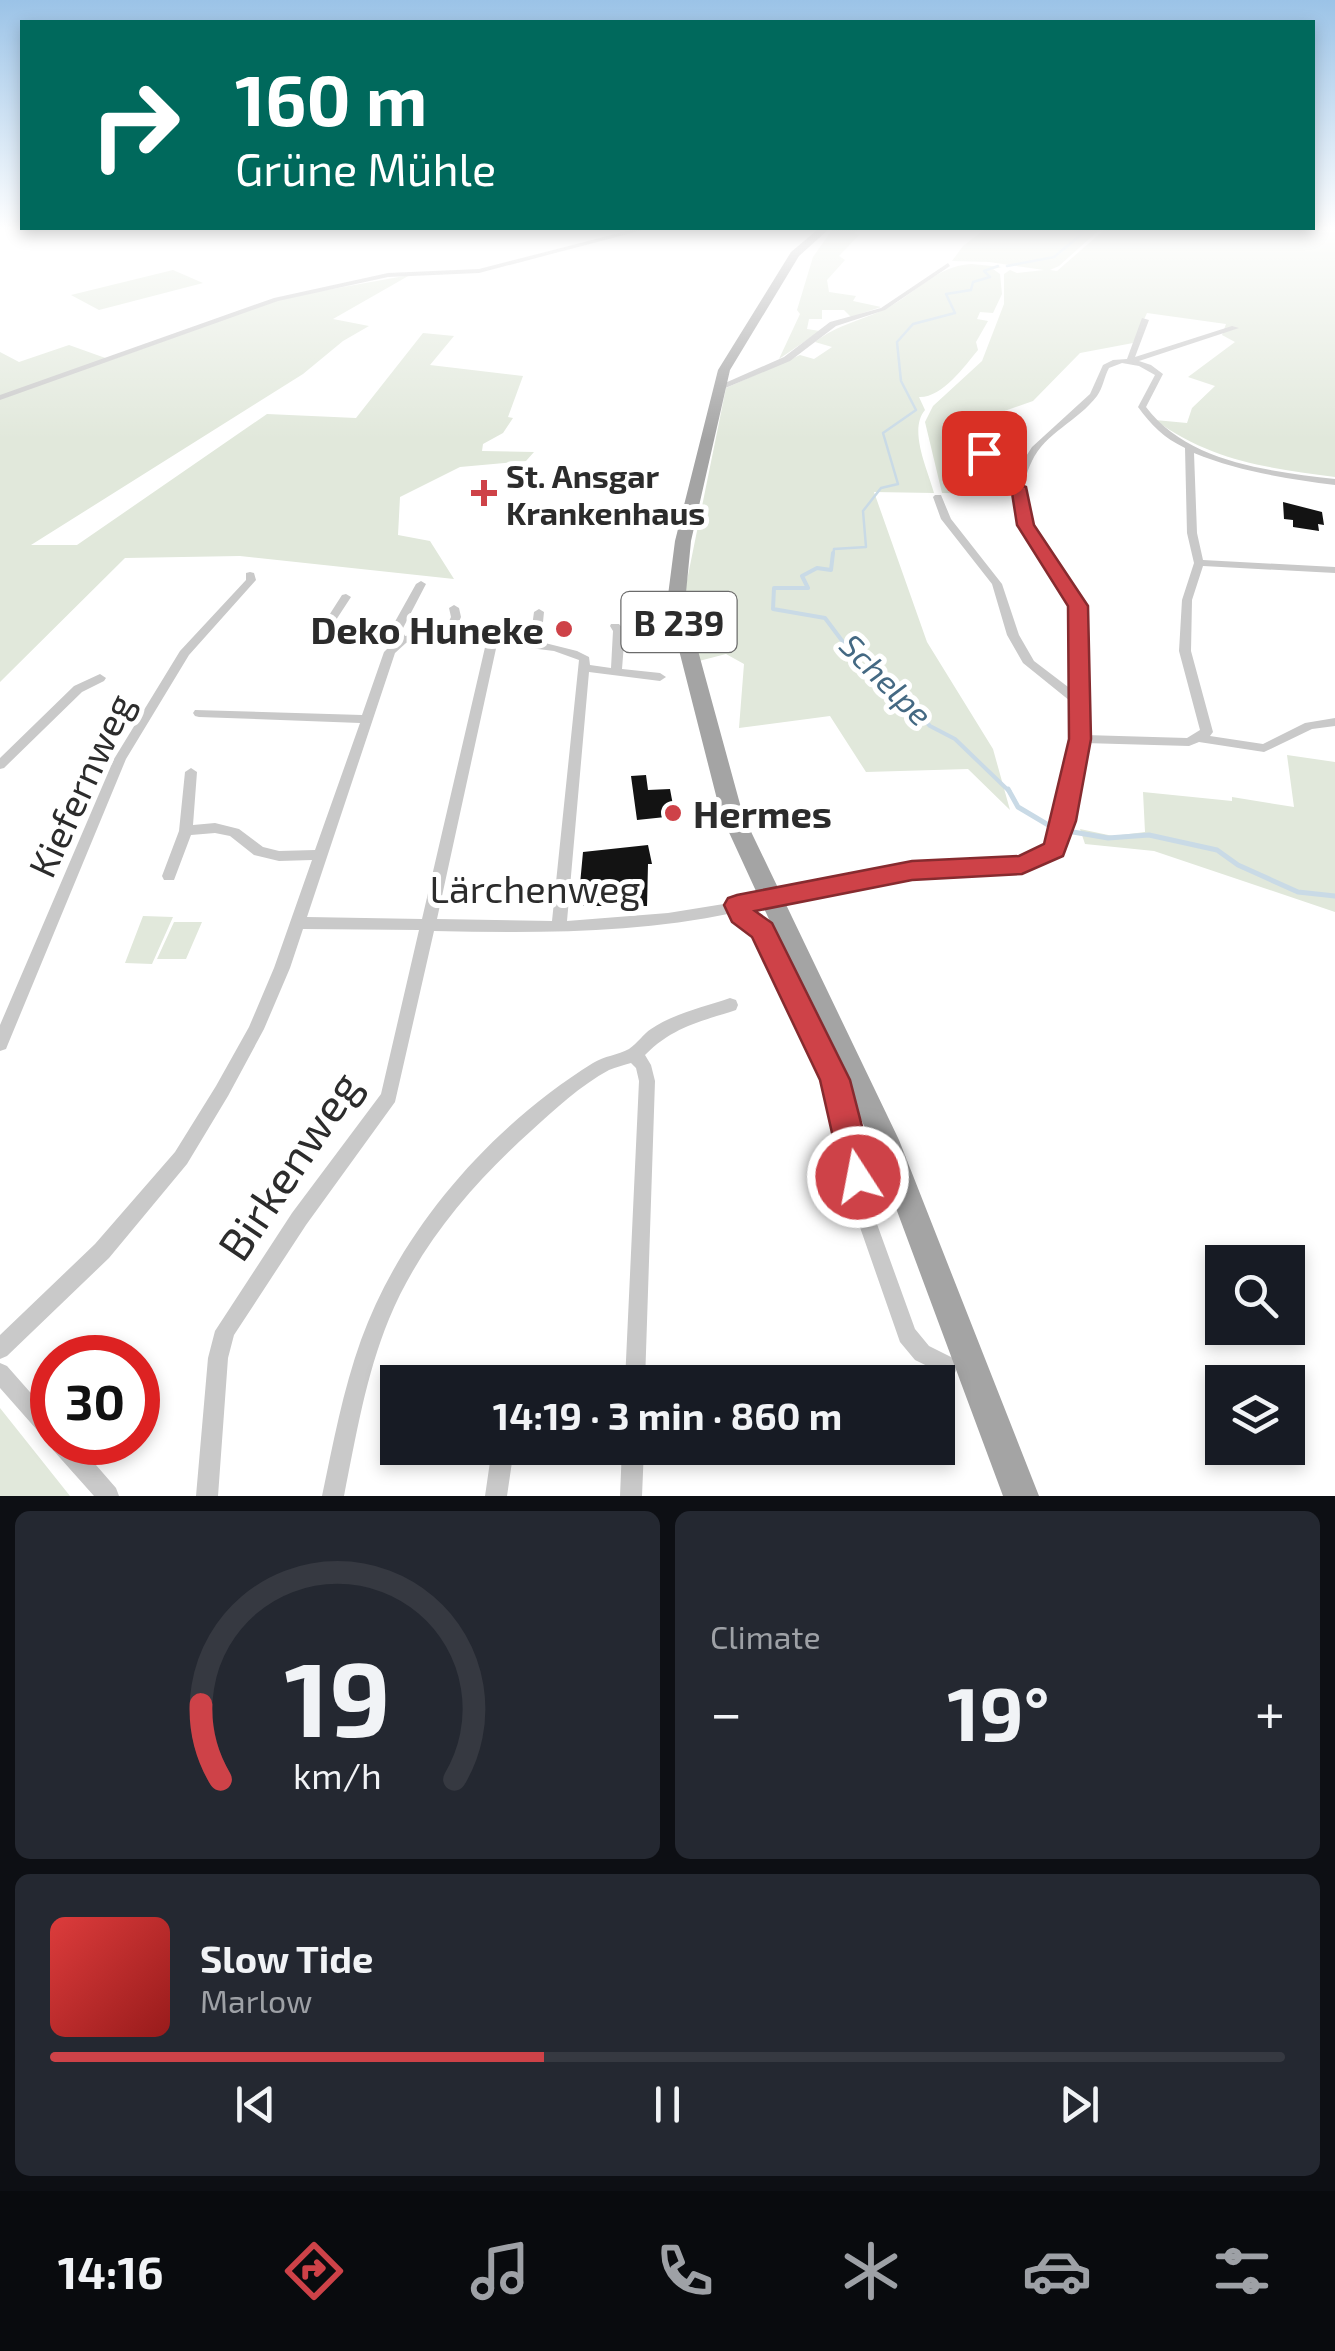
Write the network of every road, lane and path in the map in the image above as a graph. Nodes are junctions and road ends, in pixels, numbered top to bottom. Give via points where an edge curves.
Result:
1 (274, 300) edge
2 (766, 300) edge
3 (897, 300) edge
4 (1145, 320) dead end
5 (1236, 328) dead end
6 (1130, 362) junction
7 (720, 387) junction
8 (0, 398) edge
9 (976, 432) dead end
10 (1189, 447) junction
11 (1335, 482) edge
12 (1020, 490) junction
13 (938, 496) dead end
14 (1198, 564) junction
15 (1335, 570) edge
16 (250, 575) dead end
17 (421, 584) dead end
18 (346, 596) dead end
19 (454, 608) dead end
20 (539, 612) dead end
21 (615, 626) dead end
22 (399, 635) junction
23 (447, 638) junction
24 (492, 642) junction
25 (535, 646) junction
26 (584, 668) junction
27 (616, 672) junction
28 (660, 677) dead end
29 (100, 678) dead end
30 (1082, 704) junction
31 (199, 713) dead end
32 (368, 719) junction
33 (1335, 722) edge
34 (1200, 738) junction
35 (1080, 739) junction
36 (0, 765) edge
37 (191, 772) dead end
38 (186, 831) junction
39 (319, 856) junction
40 (169, 876) dead end
41 (770, 898) junction
42 (737, 905) junction
43 (427, 922) junction
44 (298, 923) junction
45 (559, 924) junction
46 (730, 1005) dead end
47 (0, 1044) edge
48 (634, 1055) junction
49 (0, 1349) edge
50 (637, 1365) edge
51 (946, 1365) edge
52 (0, 1373) edge
53 (30, 1407) edge
54 (82, 1465) edge
55 (501, 1465) edge
56 (632, 1465) edge
57 (108, 1496) edge
58 (207, 1496) edge
59 (333, 1496) edge
60 (496, 1496) edge
61 (631, 1496) edge
62 (1021, 1496) edge

1 - 8 street
2 - 7 main road, B 239 via 729,357
3 - 7 street via 833,324 786,359
4 - 6 street
5 - 6 street
6 - 10 street via 1160,377 1142,406 1149,420
6 - 12 street via 1104,368 1093,396 1040,438
7 - 41 main road, B 239 via 676,603 732,815
9 - 12 street via 999,483
10 - 11 street via 1282,475
10 - 14 street
12 - 30 street via 1026,525 1078,606
13 - 30 street via 946,519 1002,595 1012,636 1029,663
14 - 15 street
14 - 34 street via 1187,600 1185,650 1208,723
16 - 47 street, Kiefernweg via 184,654 120,759
17 - 22 street
18 - 22 street via 332,629
19 - 23 street
20 - 25 street
21 - 27 street
22 - 23 street
22 - 32 street
23 - 24 street
24 - 25 street
24 - 43 street, Birkenweg
25 - 26 street via 577,653
26 - 27 street
26 - 45 street
27 - 28 street
29 - 36 street via 78,689
30 - 35 street
31 - 32 street
32 - 39 street
33 - 34 street via 1309,726 1264,748
34 - 35 street
35 - 41 street, Lärchenweg via 1064,821 1047,856 1022,865 912,871
37 - 38 street
38 - 39 street via 216,828 269,853
38 - 40 street
39 - 44 street
41 - 42 street, Lärchenweg
41 - 62 main road, B 239 via 885,1140
42 - 45 street, Lärchenweg via 672,919
42 - 51 street via 762,930 835,1080 864,1213 907,1335 922,1353
43 - 44 street, Lärchenweg
43 - 45 street, Lärchenweg
43 - 58 street, Birkenweg via 389,1097 225,1331
44 - 49 street via 256,1029 181,1158 102,1251
46 - 48 street via 669,1026
48 - 50 street via 647,1081
48 - 59 street via 604,1065 544,1109 437,1221 392,1290 361,1366
52 - 53 street
54 - 57 street
55 - 60 street
56 - 61 street

